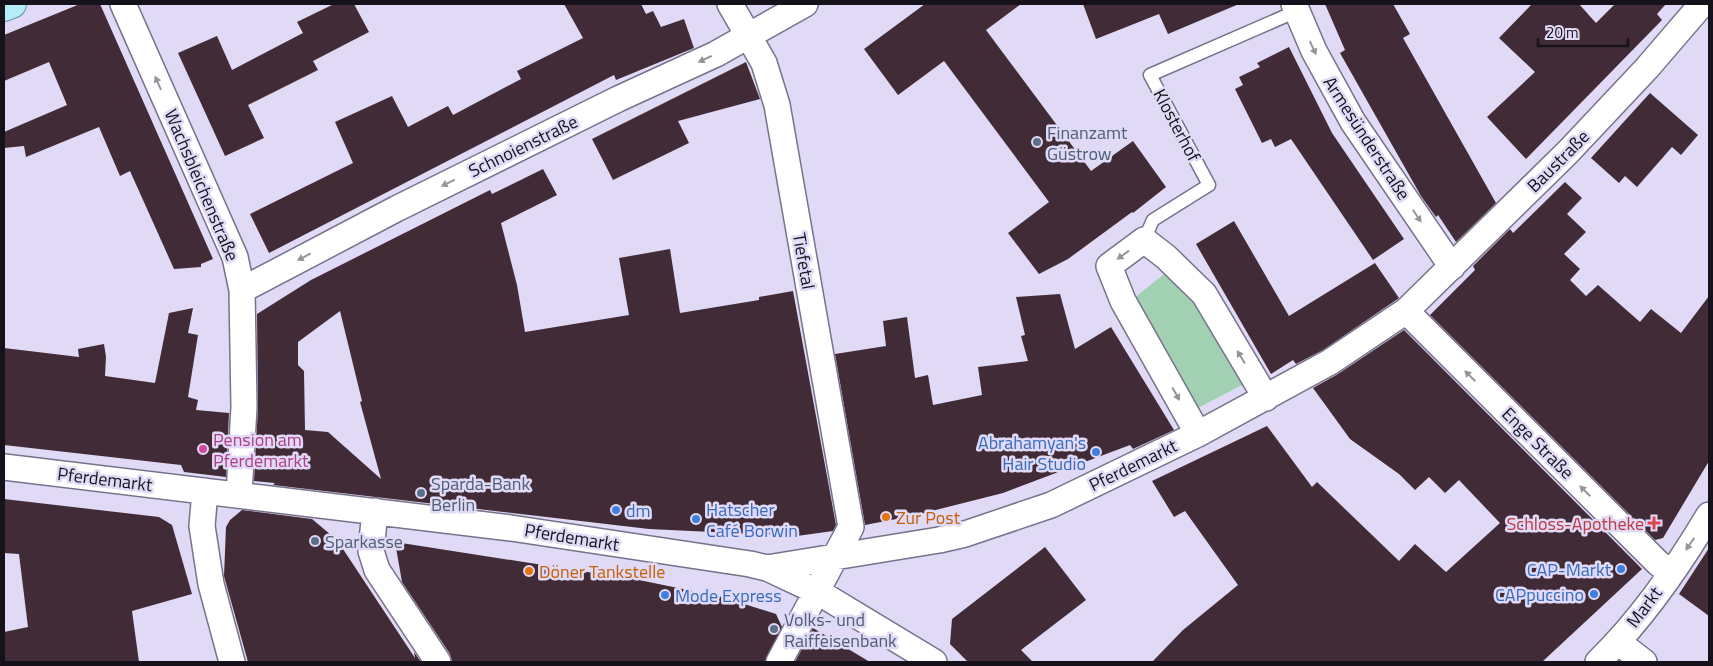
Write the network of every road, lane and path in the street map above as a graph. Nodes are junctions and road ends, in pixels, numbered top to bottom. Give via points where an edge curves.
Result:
1 (12, 4) edge
2 (123, 4) edge
3 (730, 4) edge
4 (805, 4) edge
5 (1702, 4) edge
6 (4, 7) edge
7 (1295, 7) edge
8 (748, 35) junction
9 (1144, 240) junction
10 (1452, 267) junction
11 (242, 290) junction
12 (1406, 312) junction
13 (1266, 398) junction
14 (1198, 434) junction
15 (4, 467) edge
16 (240, 486) junction
17 (205, 491) junction
18 (375, 511) junction
19 (1709, 515) edge
20 (836, 557) junction
21 (767, 568) junction
22 (1671, 572) junction
23 (818, 592) junction
24 (1618, 642) junction
25 (232, 662) edge
26 (438, 662) edge
27 (779, 662) edge
28 (934, 662) edge
29 (1598, 662) edge
30 (1644, 662) edge

1 - 6 main road
11 -> 2 street, Wachsbleichenstraße via 235,257
3 - 8 street, Tiefetal
4 - 8 street, Schnoienstraße
5 - 10 street, Baustraße via 1648,68
7 - 9 lane, Klosterhof via 1150,75 1209,185 1153,220
7 -> 10 street, Armesünderstraße via 1330,82 1353,122
8 -> 11 street, Schnoienstraße via 716,54 618,98 396,209
8 - 20 street, Tiefetal via 764,63 777,105 851,527
13 -> 9 street via 1204,294 1166,256
9 -> 14 street, Klosterhof via 1109,266 1123,301
10 - 12 street, Baustraße
11 - 16 street, Wachsbleichenstraße via 244,407
12 - 13 street, Pferdemarkt via 1330,362
22 -> 12 street, Enge Straße via 1658,563
13 - 14 street, Pferdemarkt
14 - 20 street, Pferdemarkt via 1051,504 964,534
15 - 17 street, Pferdemarkt
16 - 17 street, Pferdemarkt
16 - 18 street, Pferdemarkt
17 - 25 street via 202,526 211,584
18 - 21 street, Pferdemarkt via 521,529
18 - 26 street via 371,551 377,570
19 -> 22 street, Markt
20 - 21 street, Pferdemarkt
20 - 23 street
21 - 23 street, Pferdemarkt
22 - 24 street, Markt
23 - 27 street
23 - 28 street, Pferdemarkt
24 - 29 street, Markt
24 - 30 street, Markt

